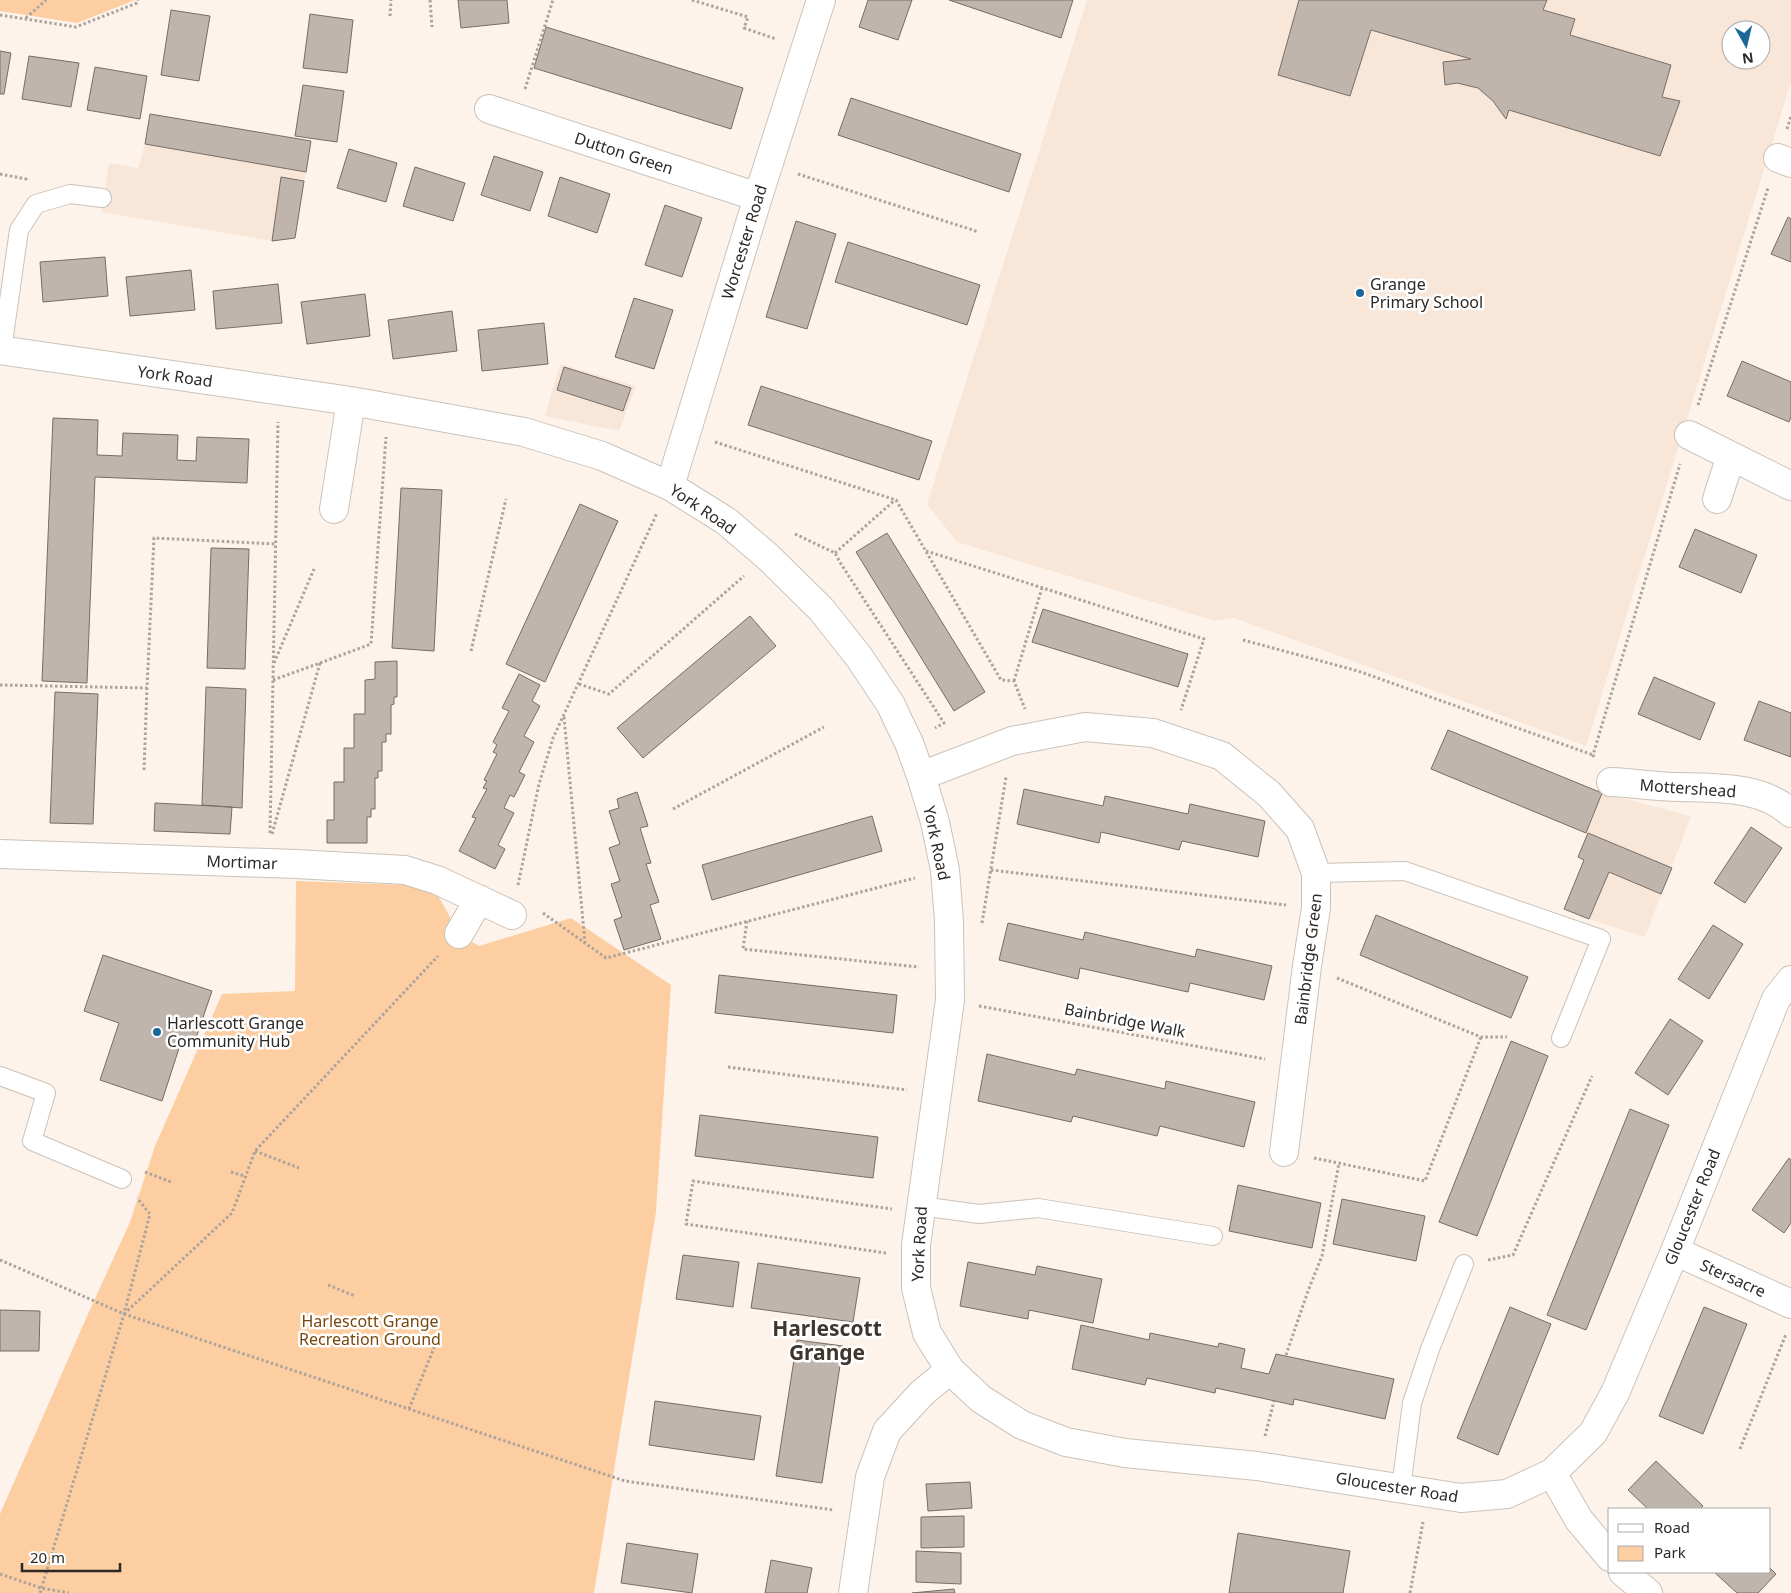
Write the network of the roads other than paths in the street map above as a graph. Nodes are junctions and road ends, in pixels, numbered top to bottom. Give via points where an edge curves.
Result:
1 (821, 0) edge
2 (489, 109) dead end
3 (758, 197) junction
4 (102, 198) dead end
5 (1, 355) edge
6 (351, 401) junction
7 (1689, 435) dead end
8 (1731, 456) junction
9 (670, 486) junction
10 (1791, 486) edge
11 (1717, 499) dead end
12 (334, 509) dead end
13 (921, 776) junction
14 (1611, 782) dead end
15 (1791, 813) edge
16 (0, 854) edge
17 (1316, 873) junction
18 (479, 899) junction
19 (512, 915) road end
20 (459, 934) road end
21 (1791, 980) edge
22 (1561, 1038) dead end
23 (0, 1076) edge
24 (1284, 1152) road end
25 (122, 1179) road end
26 (921, 1209) junction
27 (1214, 1236) dead end
28 (1675, 1251) junction
29 (1464, 1264) road end
30 (1789, 1317) edge
31 (950, 1370) junction
32 (1552, 1473) junction
33 (1401, 1488) junction
34 (1608, 1555) edge
35 (1623, 1573) edge
36 (853, 1593) edge
37 (1648, 1593) edge

1 - 3 street, Worcester Road
2 - 3 street, Dutton Green
3 - 9 street, Worcester Road
4 - 5 lane via 70,194 36,204 19,230
5 - 6 street, York Road
6 - 9 street, York Road via 524,432 602,456
6 - 12 street
7 - 8 street
8 - 10 street
8 - 11 street
9 - 13 street, York Road via 726,521 821,609 891,705
13 - 17 street, Bainbridge Green via 1024,739 1085,727 1153,733 1222,756 1270,794 1300,829
13 - 26 street, York Road via 945,870 950,970 950,1000
14 - 15 street, Mottershead via 1714,787 1756,794 1784,806
16 - 18 street, Mortimar via 405,870
17 - 22 lane via 1405,872 1601,939
17 - 24 street, Bainbridge Green via 1316,908
18 - 19 street, Mortimar
18 - 20 street
21 - 28 street, Gloucester Road via 1776,999
23 - 25 lane via 46,1093 32,1141
26 - 27 lane via 979,1214 1038,1208
26 - 31 street, York Road via 916,1288 927,1333
28 - 30 street, Stersacre
28 - 32 street, Gloucester Road via 1616,1393 1593,1433
29 - 33 lane via 1412,1403
31 - 33 street, Gloucester Road via 981,1399 1022,1425 1066,1442 1124,1454 1257,1466
31 - 36 street via 922,1393 887,1431 870,1477
32 - 33 street, Gloucester Road via 1507,1494 1461,1498
32 - 34 street via 1579,1520
35 - 37 street

